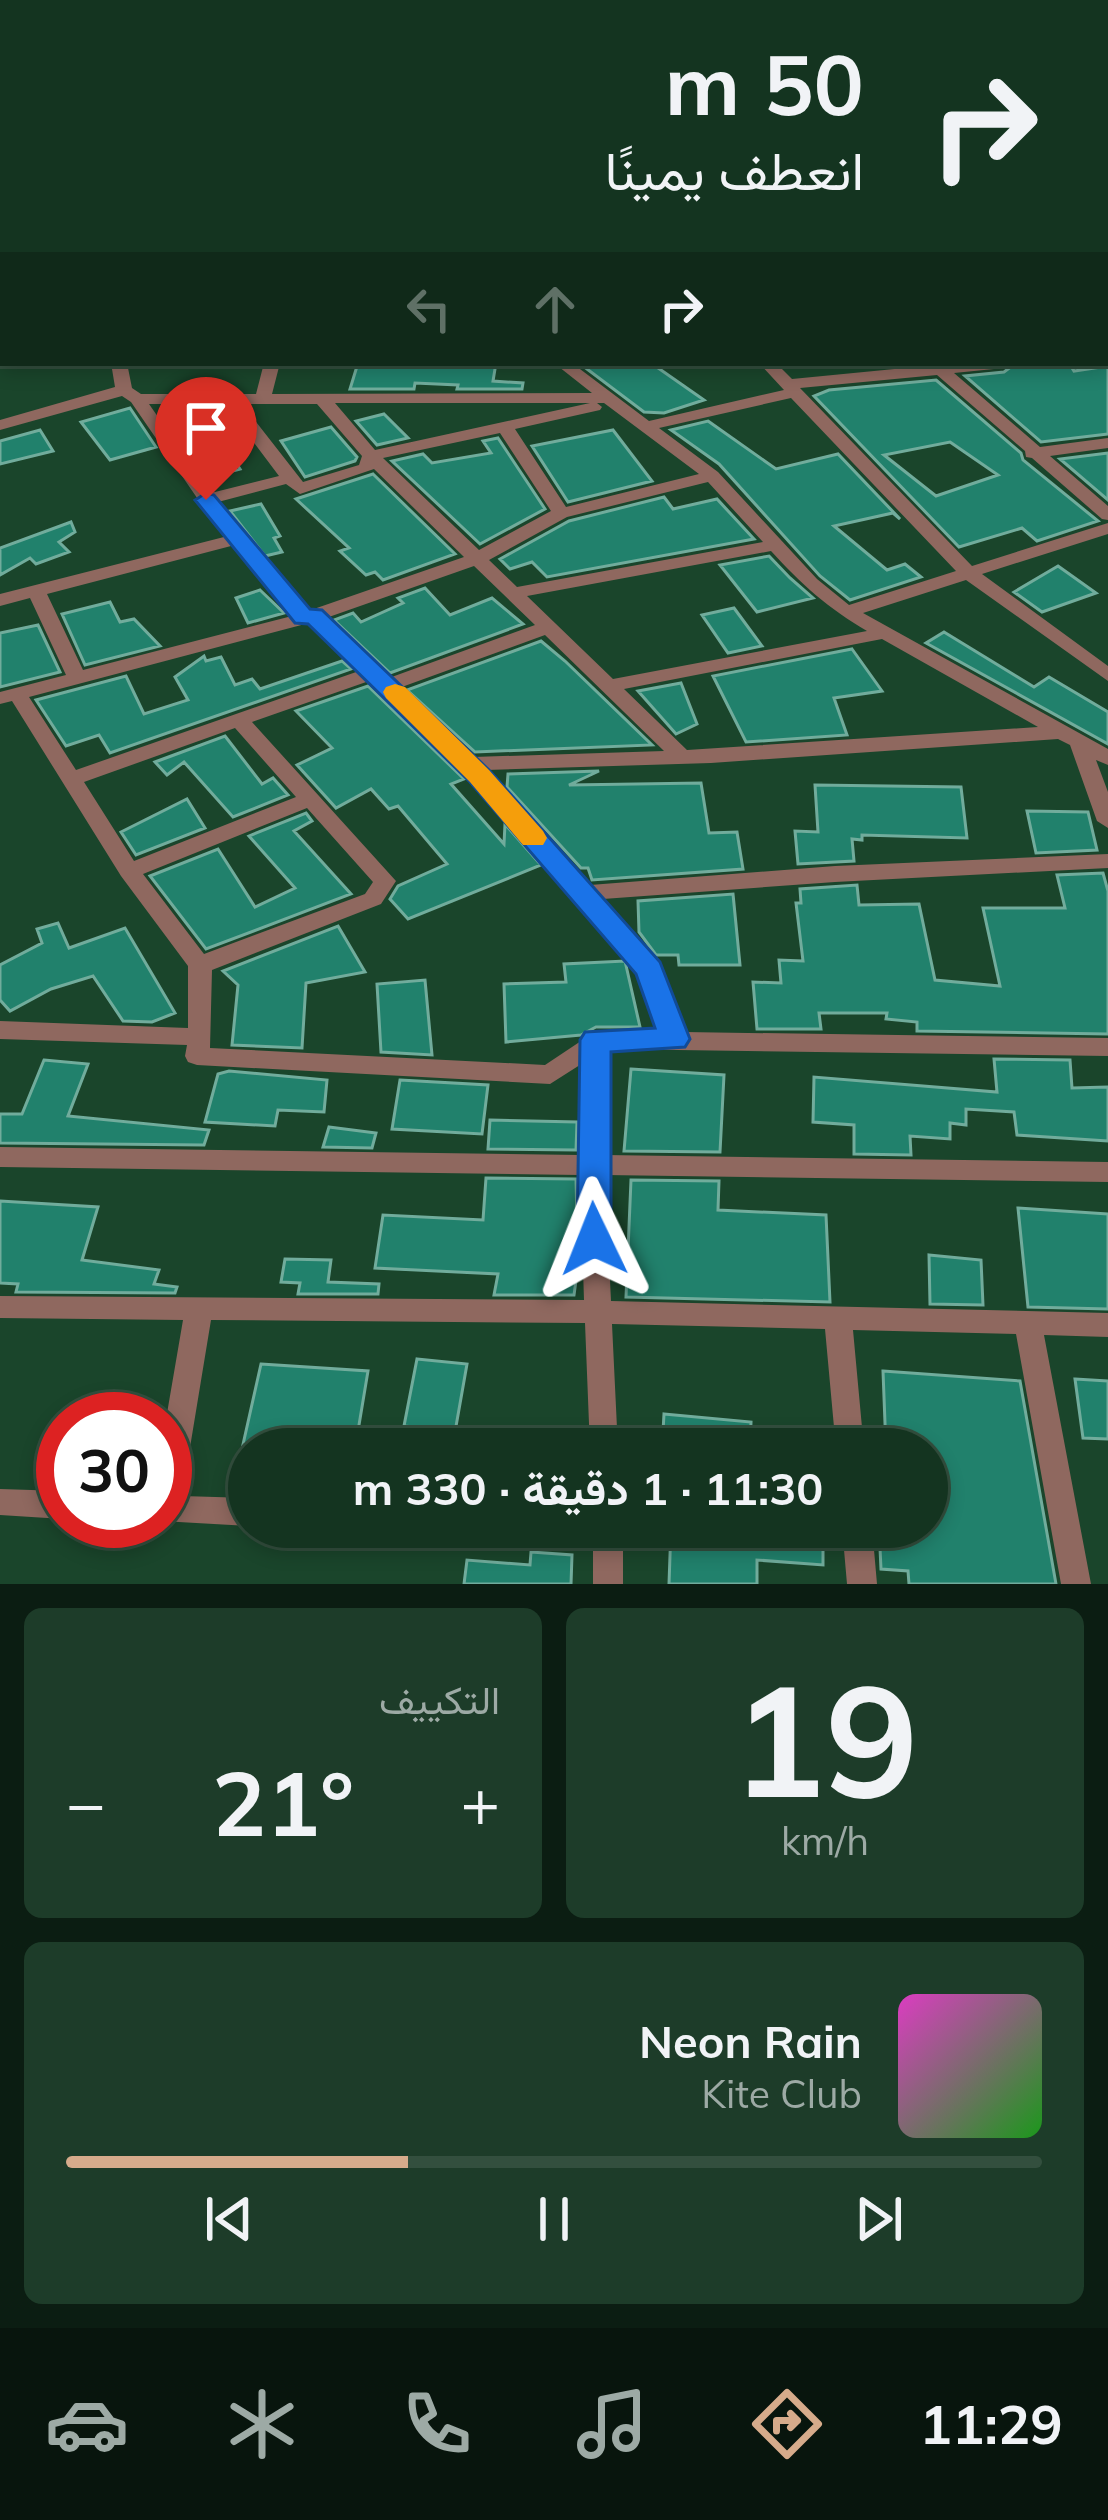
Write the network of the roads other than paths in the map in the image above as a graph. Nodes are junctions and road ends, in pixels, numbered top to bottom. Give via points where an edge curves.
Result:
1 (120, 366) edge
2 (271, 366) edge
3 (565, 366) edge
4 (769, 366) edge
5 (977, 366) edge
6 (941, 370) junction
7 (788, 389) junction
8 (130, 394) junction
9 (231, 400) junction
10 (262, 400) junction
11 (322, 400) junction
12 (606, 401) junction
13 (0, 425) edge
14 (504, 426) junction
15 (643, 427) junction
16 (1108, 443) edge
17 (1032, 453) junction
18 (371, 456) junction
19 (712, 476) junction
20 (290, 478) junction
21 (206, 500) junction
22 (561, 513) junction
23 (1108, 515) edge
24 (1108, 528) edge
25 (235, 540) junction
26 (777, 545) junction
27 (478, 558) junction
28 (970, 574) junction
29 (36, 591) junction
30 (513, 593) junction
31 (0, 600) edge
32 (846, 612) junction
33 (309, 617) junction
34 (548, 626) junction
35 (885, 634) junction
36 (1108, 675) edge
37 (77, 678) junction
38 (381, 678) junction
39 (608, 686) junction
40 (9, 696) edge
41 (239, 721) junction
42 (1070, 737) junction
43 (681, 756) junction
44 (1108, 758) edge
45 (467, 764) junction
46 (72, 778) junction
47 (310, 799) junction
48 (1108, 821) edge
49 (1108, 861) edge
50 (129, 871) junction
51 (582, 893) junction
52 (200, 965) junction
53 (0, 1030) edge
54 (200, 1037) junction
55 (674, 1039) junction
56 (596, 1040) junction
57 (1108, 1047) edge
58 (0, 1157) edge
59 (592, 1166) junction
60 (1108, 1172) edge
61 (0, 1307) edge
62 (199, 1309) junction
63 (597, 1312) junction
64 (838, 1318) junction
65 (1028, 1323) junction
66 (1108, 1325) edge
67 (603, 1428) edge
68 (848, 1428) edge
69 (0, 1502) edge
70 (36, 1503) edge
71 (228, 1511) edge
72 (608, 1548) edge
73 (859, 1548) edge
74 (608, 1584) edge
75 (862, 1584) edge
76 (1076, 1584) edge

1 - 8 street
2 - 10 street
3 - 12 street
4 - 7 street
5 - 6 street
6 - 7 street
6 - 17 street
7 - 15 street
7 - 28 street
8 - 9 street
8 - 13 street
8 - 21 street
9 - 10 street
9 - 20 street
10 - 11 street
11 - 12 street
11 - 18 street
12 - 14 street
12 - 15 street
14 - 18 street
14 - 22 street
15 - 19 street
16 - 17 street
17 - 23 street
18 - 20 street via 366,468 300,489
18 - 27 street
19 - 22 street
19 - 26 street
20 - 21 street
21 - 25 street
22 - 27 street
24 - 28 street
25 - 29 street
25 - 33 street
26 - 30 street
26 - 32 street
27 - 30 street
27 - 33 street
28 - 32 street
28 - 36 street
29 - 31 street
29 - 37 street
30 - 34 street
32 - 35 street
33 - 37 street
33 - 38 street
34 - 38 street
34 - 39 street
35 - 39 street
35 - 42 street
37 - 40 street
38 - 41 street
38 - 45 street
39 - 43 street
40 - 46 street
41 - 46 street
41 - 47 street
42 - 43 street
42 - 44 street
42 - 48 street
43 - 45 street
45 - 51 street
46 - 50 street
47 - 50 street
47 - 52 street via 380,871 382,891
49 - 51 street
50 - 52 street
51 - 55 street via 650,969
52 - 54 street
53 - 54 street
54 - 56 street via 197,1057 550,1075
55 - 56 street
55 - 57 street
56 - 59 street
58 - 59 street
59 - 60 street
59 - 63 street
61 - 62 street
62 - 63 street
62 - 71 street via 165,1509
63 - 64 street
63 - 67 street
64 - 65 street
64 - 68 street
65 - 66 street
65 - 76 street
69 - 70 street
72 - 74 street
73 - 75 street

